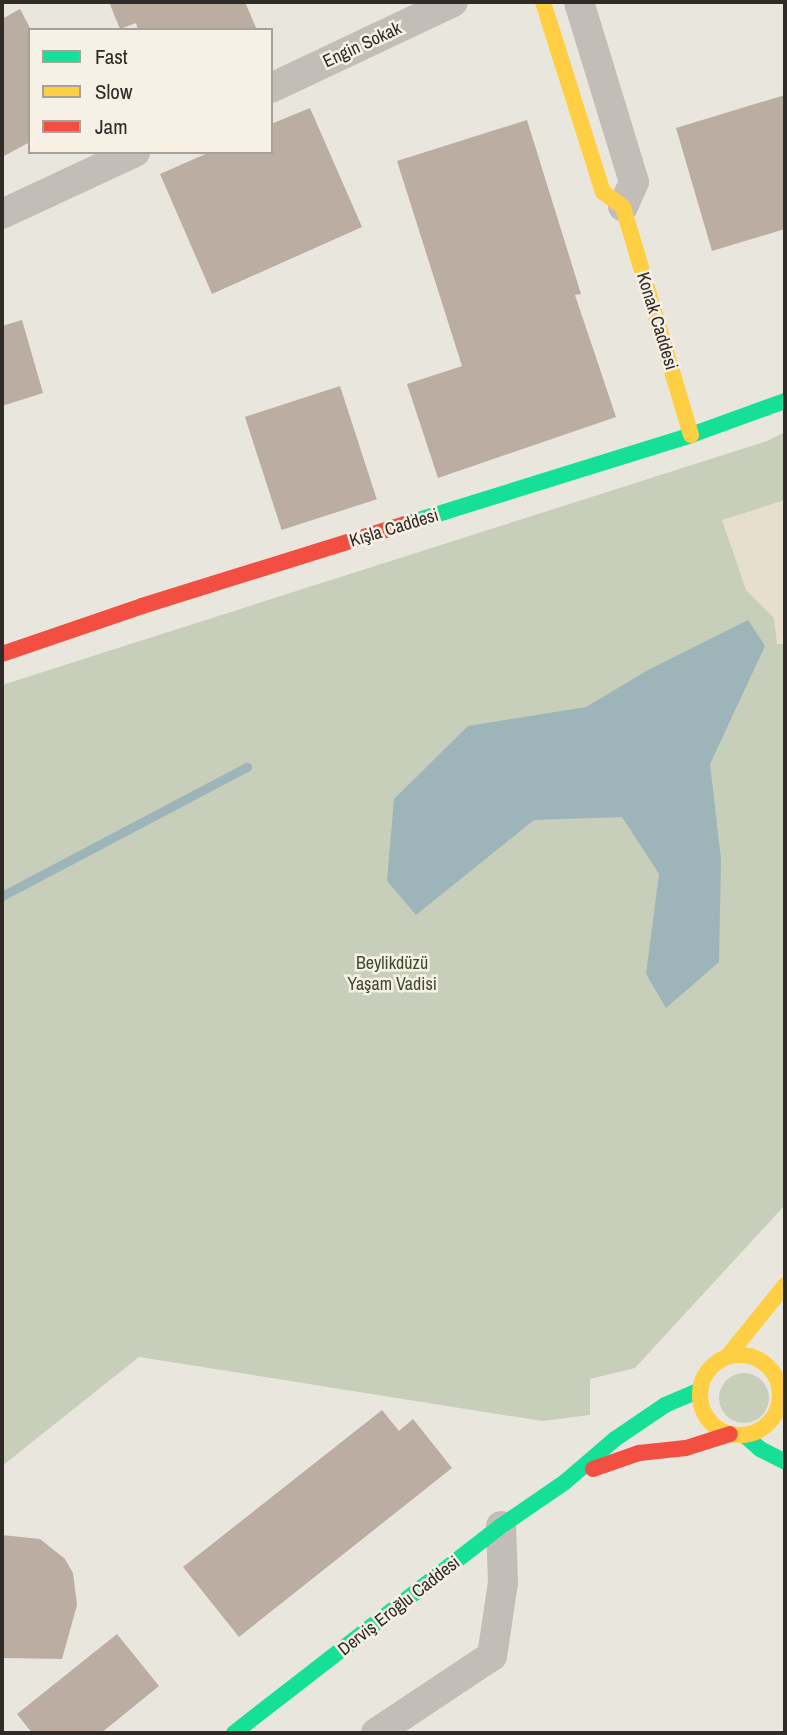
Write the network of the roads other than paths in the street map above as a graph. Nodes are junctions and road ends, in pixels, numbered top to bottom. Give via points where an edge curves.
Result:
1 (453, 2) edge
2 (542, 2) edge
3 (579, 2) edge
4 (273, 87) edge
5 (131, 154) edge
6 (623, 207) junction
7 (2, 214) edge
8 (785, 401) edge
9 (691, 435) junction
10 (2, 654) edge
11 (785, 1285) edge
12 (727, 1357) junction
13 (781, 1370) edge
14 (700, 1390) junction
15 (783, 1400) edge
16 (737, 1435) junction
17 (785, 1462) edge
18 (565, 1482) junction
19 (501, 1527) junction
20 (234, 1733) edge
21 (376, 1733) edge

1 - 4 street, Engin Sokak
2 - 6 street, Konak Caddesi via 603,192
3 - 6 street via 634,182
5 - 7 street
6 - 9 street, Konak Caddesi
8 - 9 street, Kışla Caddesi
9 - 10 street, Kışla Caddesi
11 - 12 street
12 - 13 street via 752,1357
12 - 14 street via 707,1372
13 - 15 street
14 - 16 street via 708,1420
14 - 18 street via 665,1405 615,1439
15 - 16 street via 768,1424
16 - 17 street
16 - 18 street via 686,1448 639,1453
18 - 19 street, Derviş Eroğlu Caddesi
19 - 20 street, Derviş Eroğlu Caddesi
19 - 21 street via 503,1583 492,1656

